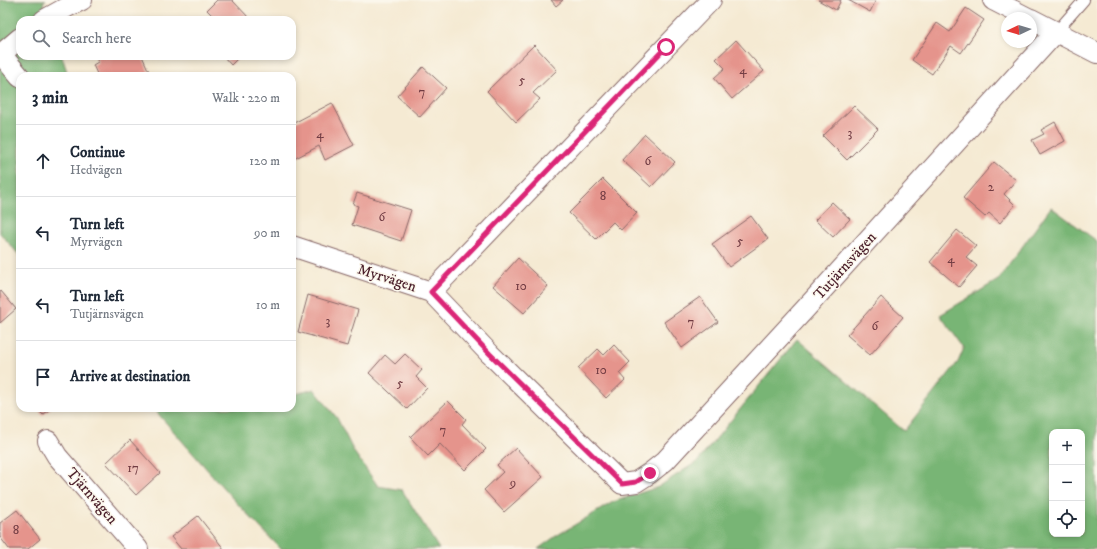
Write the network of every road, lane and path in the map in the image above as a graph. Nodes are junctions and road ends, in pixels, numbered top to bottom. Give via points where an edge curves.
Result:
1 (82, 0) edge
2 (711, 0) edge
3 (993, 0) edge
4 (1084, 0) edge
5 (1016, 12) edge
6 (51, 16) edge
7 (1037, 23) edge
8 (1056, 32) junction
9 (16, 41) edge
10 (1097, 53) edge
11 (0, 55) edge
12 (16, 73) edge
13 (296, 247) edge
14 (431, 292) junction
15 (48, 441) dead end
16 (622, 484) joint
17 (138, 549) edge

1 - 6 street
2 - 14 street
3 - 5 street
4 - 8 lane
7 - 8 street
8 - 10 street
8 - 16 street, Tutjärnsvägen via 665,461 636,482
9 - 11 street
11 - 12 street
13 - 14 street, Myrvägen
14 - 16 street, Myrvägen
15 - 17 street, Tjärnvägen via 57,456

